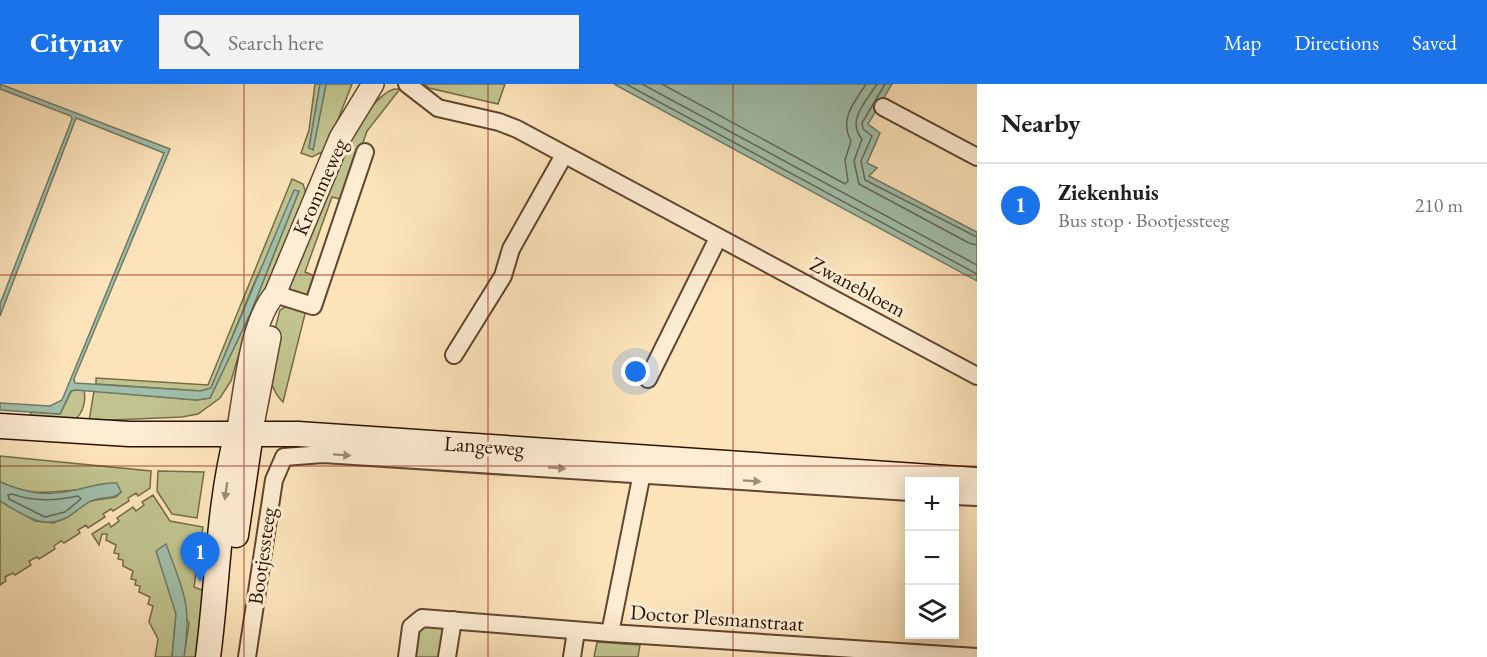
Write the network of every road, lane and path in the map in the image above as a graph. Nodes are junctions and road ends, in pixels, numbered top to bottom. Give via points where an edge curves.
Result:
1 (373, 84) edge
2 (407, 84) edge
3 (883, 107) dead end
4 (365, 152) dead end
5 (564, 155) junction
6 (977, 157) edge
7 (718, 238) junction
8 (275, 294) junction
9 (454, 355) dead end
10 (977, 376) edge
11 (648, 379) dead end
12 (0, 426) edge
13 (244, 433) junction
14 (284, 457) joint
15 (643, 465) junction
16 (970, 486) edge
17 (905, 492) edge
18 (453, 620) junction
19 (576, 631) junction
20 (609, 633) junction
21 (753, 650) edge
22 (208, 657) edge
23 (223, 657) edge
24 (247, 657) edge
25 (407, 657) edge
26 (447, 657) edge
27 (572, 657) edge
28 (969, 657) edge

1 - 8 street, Krommeweg via 340,138
2 - 5 street, Zwanebloem via 438,108 499,122
3 - 6 street
4 - 8 street, Krommeweg via 313,306
5 - 7 street, Zwanebloem
5 - 9 street via 511,249 503,276
7 - 10 street, Zwanebloem
7 - 11 street
8 - 13 street, Krommeweg via 276,307
12 - 13 main road, Langeweg via 129,434
13 - 15 main road, Langeweg via 298,434
13 -> 22 main road, Bootjessteeg via 230,459
13 - 23 main road, Bootjessteeg
14 -> 15 street, Langeweg via 323,454
14 - 24 street, Bootjessteeg via 273,480
15 - 16 main road, Langeweg
15 -> 17 street, Langeweg
15 - 20 street
18 - 19 street, Doctor Plesmanstraat
18 - 25 street, Doctor Plesmanstraat via 422,618 416,622 411,627
18 - 26 street
19 - 20 street, Doctor Plesmanstraat
19 - 27 street
20 - 21 street, Doctor Plesmanstraat
21 - 28 street, Doctor Plesmanstraat

